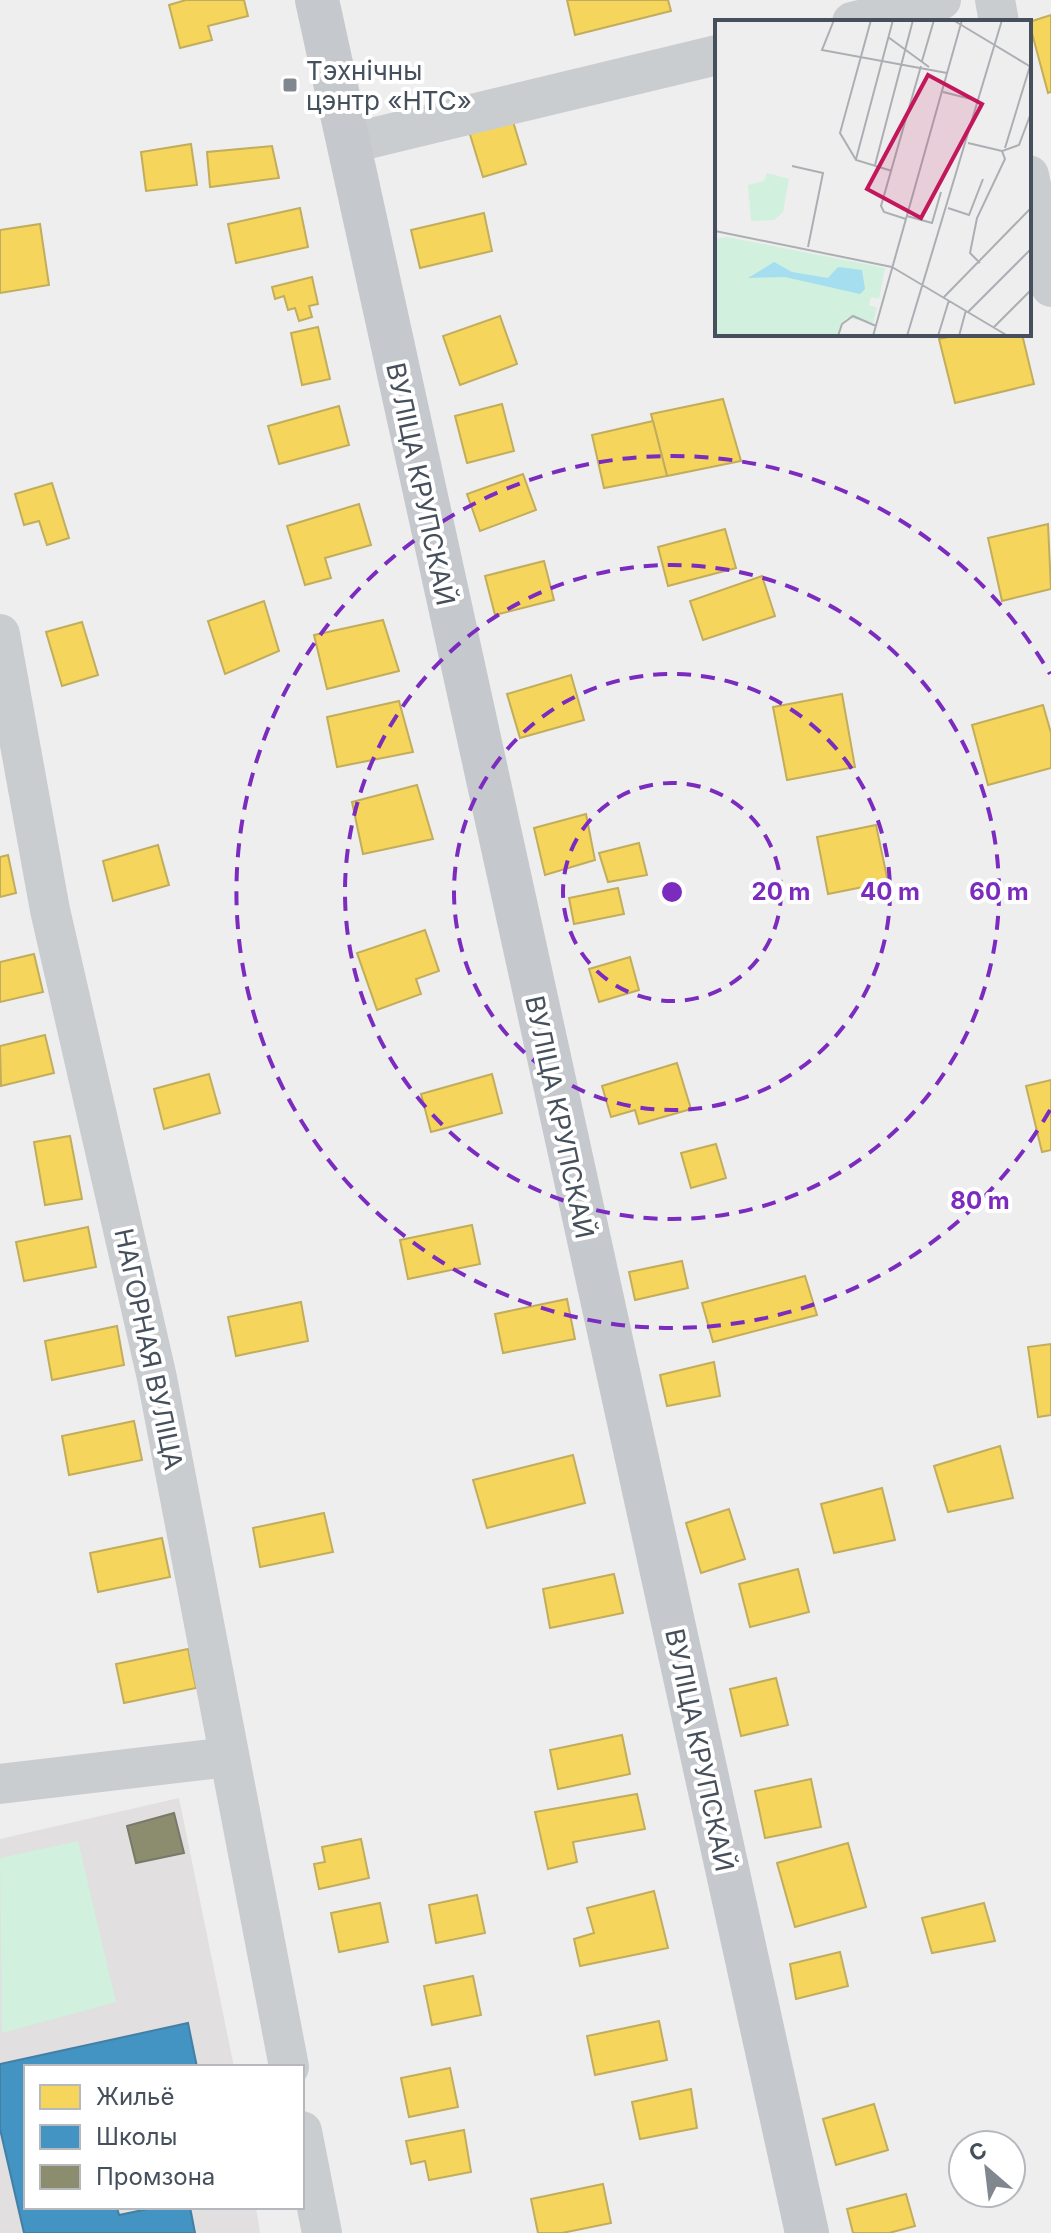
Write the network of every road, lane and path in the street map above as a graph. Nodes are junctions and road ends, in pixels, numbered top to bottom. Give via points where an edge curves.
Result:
1 (317, 0) edge
2 (941, 0) edge
3 (995, 0) edge
4 (860, 20) edge
5 (999, 20) edge
6 (715, 55) edge
7 (347, 144) junction
8 (1031, 185) edge
9 (1051, 287) edge
10 (0, 634) edge
11 (228, 1757) junction
12 (0, 1784) edge
13 (289, 2065) edge
14 (304, 2141) edge
15 (322, 2233) edge
16 (807, 2233) edge

1 - 7 main road, ВУЛІЦА КРУПСКАЙ
2 - 4 street
3 - 5 street
6 - 7 street
7 - 16 main road, ВУЛІЦА КРУПСКАЙ
8 - 9 street
10 - 11 street, НАГОРНАЯ ВУЛІЦА via 50,910 164,1409
11 - 12 street
11 - 13 street, НАГОРНАЯ ВУЛІЦА
14 - 15 street

